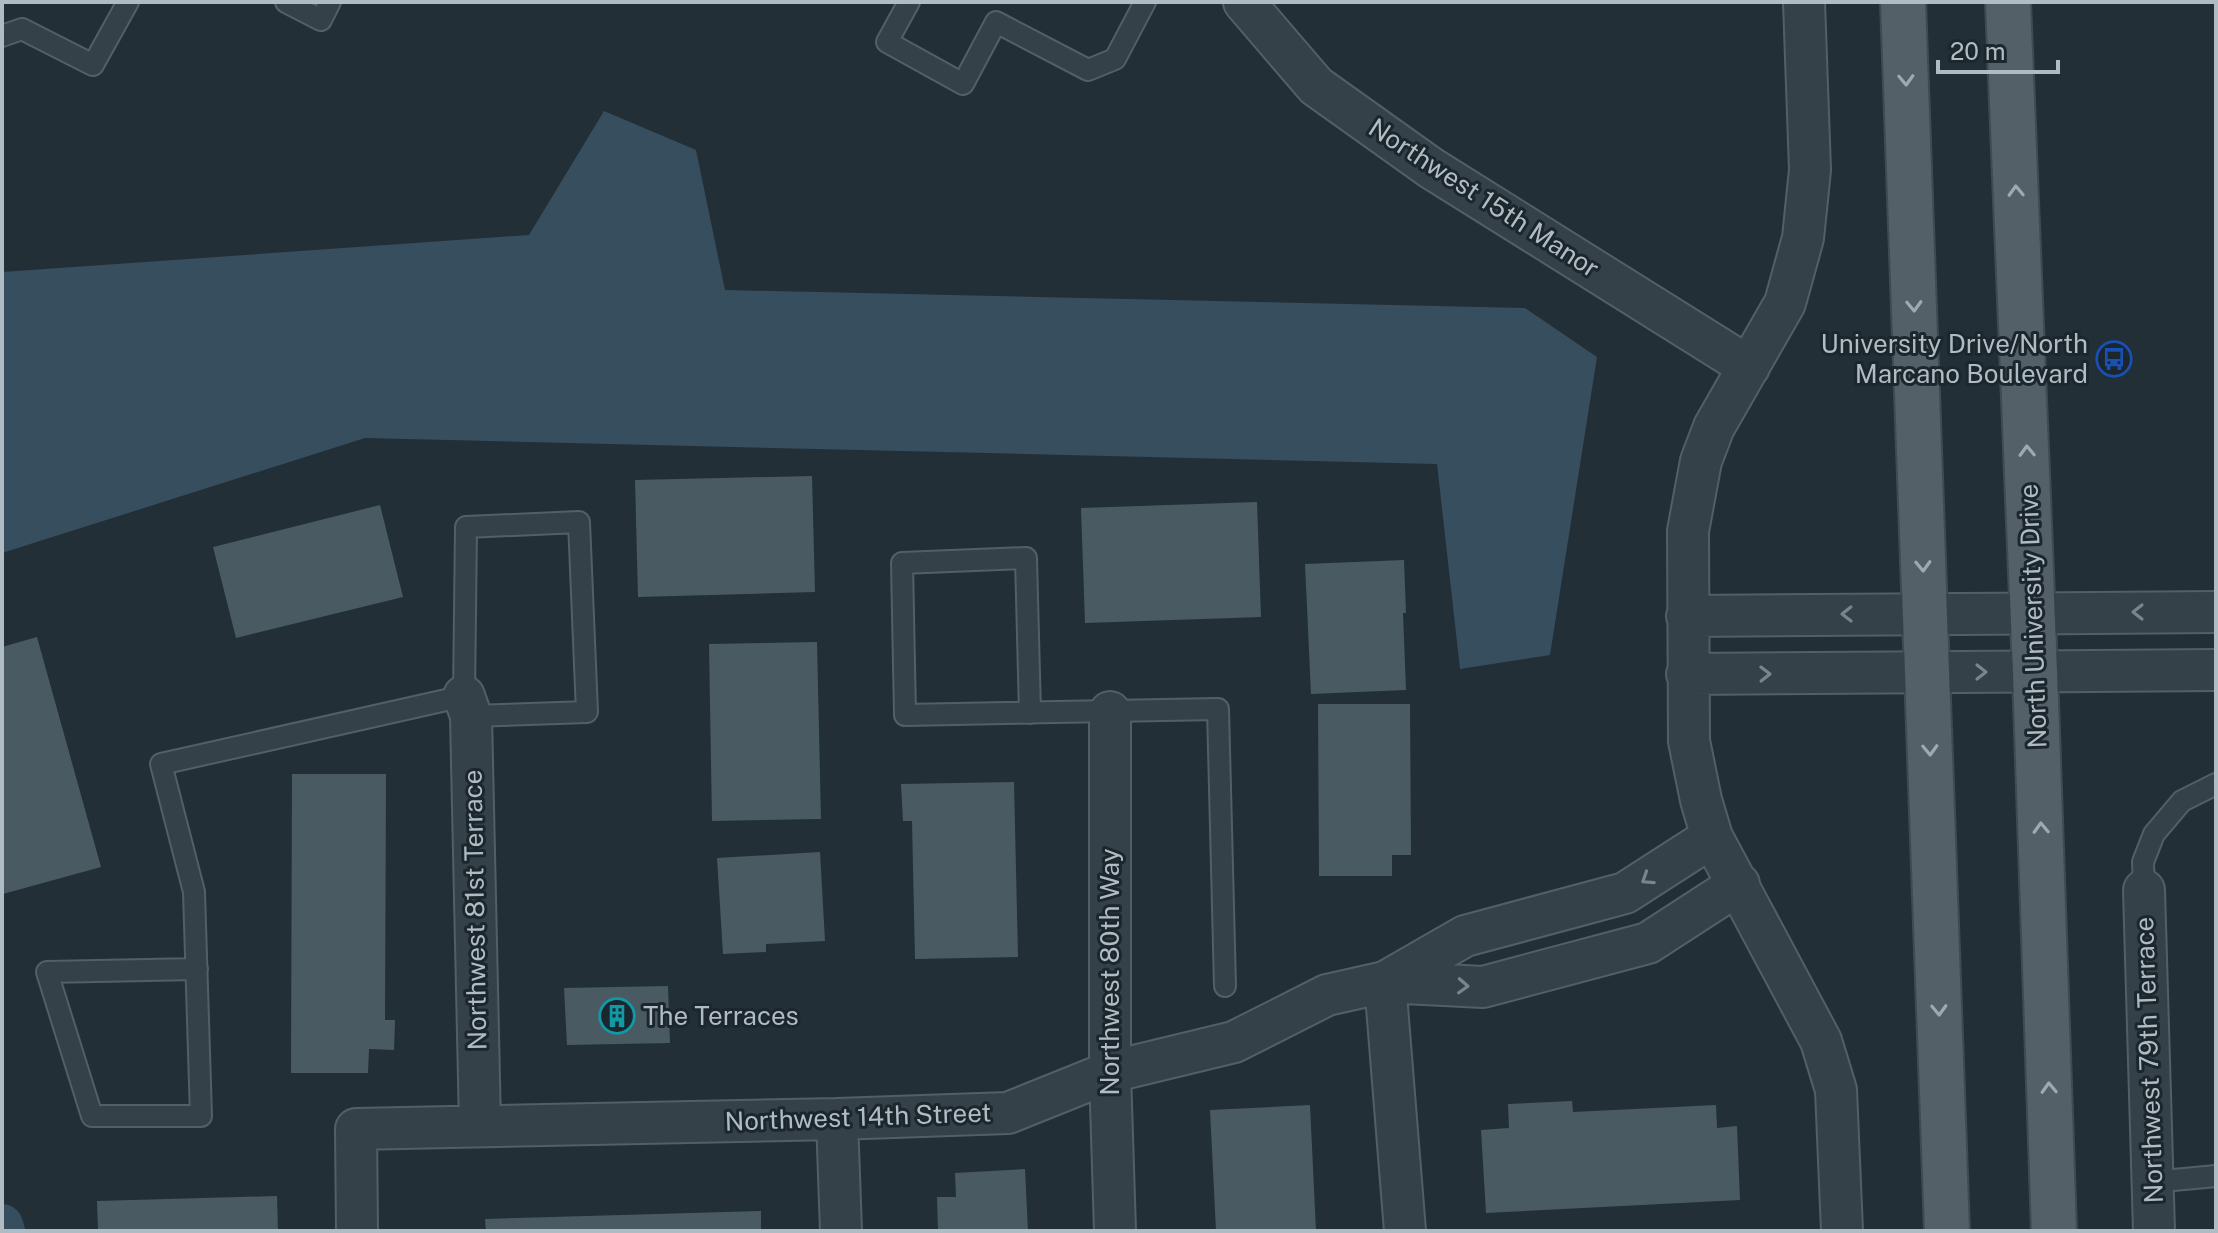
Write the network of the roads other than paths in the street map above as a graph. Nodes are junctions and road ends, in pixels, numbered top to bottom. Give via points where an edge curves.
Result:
1 (128, 2) edge
2 (286, 2) edge
3 (330, 2) edge
4 (909, 2) edge
5 (1145, 2) edge
6 (1244, 2) edge
7 (1804, 2) edge
8 (1903, 2) edge
9 (2008, 2) edge
10 (2, 36) edge
11 (1749, 367) junction
12 (2216, 612) edge
13 (2033, 613) junction
14 (1925, 614) junction
15 (1687, 616) junction
16 (2216, 670) edge
17 (1927, 672) junction
18 (2035, 672) junction
19 (1687, 674) junction
20 (467, 706) junction
21 (1110, 712) junction
22 (1030, 713) junction
23 (2216, 784) edge
24 (1712, 837) junction
25 (1739, 884) junction
26 (2144, 890) joint
27 (197, 969) junction
28 (1385, 982) junction
29 (1225, 986) dead end
30 (1110, 1072) junction
31 (837, 1119) junction
32 (480, 1125) junction
33 (2216, 1176) edge
34 (2152, 1182) junction
35 (357, 1231) edge
36 (841, 1231) edge
37 (1115, 1231) edge
38 (1405, 1231) edge
39 (1842, 1231) edge
40 (1947, 1231) edge
41 (2054, 1231) edge
42 (2154, 1231) edge

1 - 10 lane via 93,65 22,29
2 - 3 lane via 321,20
4 - 5 lane via 887,42 963,84 996,22 1088,70 1115,59
6 - 11 street, Northwest 15th Manor via 1316,86 1431,168
7 - 11 street via 1810,170 1803,238 1785,303
8 -> 14 main road
13 -> 9 main road, North University Drive
11 - 15 street via 1701,461 1688,531
12 -> 13 street
13 - 14 street
13 - 18 main road, North University Drive
14 -> 15 street
14 - 17 main road
15 - 19 street
16 - 18 street
17 -> 18 street
19 -> 17 street
17 -> 40 main road
41 -> 18 main road, North University Drive
19 - 24 street via 1689,741
20 - 20 lane via 587,712 579,522 466,527
20 - 27 lane via 161,764 194,892
20 - 32 street, Northwest 81st Terrace
21 - 22 lane
21 - 29 lane via 1218,709
21 - 30 street, Northwest 80th Way
22 - 22 lane via 905,715 902,563 1026,558
23 - 26 lane via 2182,801 2154,834 2143,862
24 - 25 street
24 -> 28 street, Northwest 14th Street via 1625,893 1465,936
28 -> 25 street, Northwest 14th Street via 1483,987 1566,966 1648,943
25 - 39 street via 1821,1041 1836,1090
26 - 34 street, Northwest 79th Terrace
27 - 27 lane via 201,1116 92,1116 47,972
28 - 30 street, Northwest 14th Street via 1327,995 1234,1042
28 - 38 street
30 - 31 street, Northwest 14th Street via 1008,1113
30 - 37 street, Northwest 80th Way
31 - 32 street, Northwest 14th Street
31 - 36 street
32 - 35 street, Northwest 14th Street via 356,1129
33 - 34 lane
34 - 42 street, Northwest 79th Terrace

